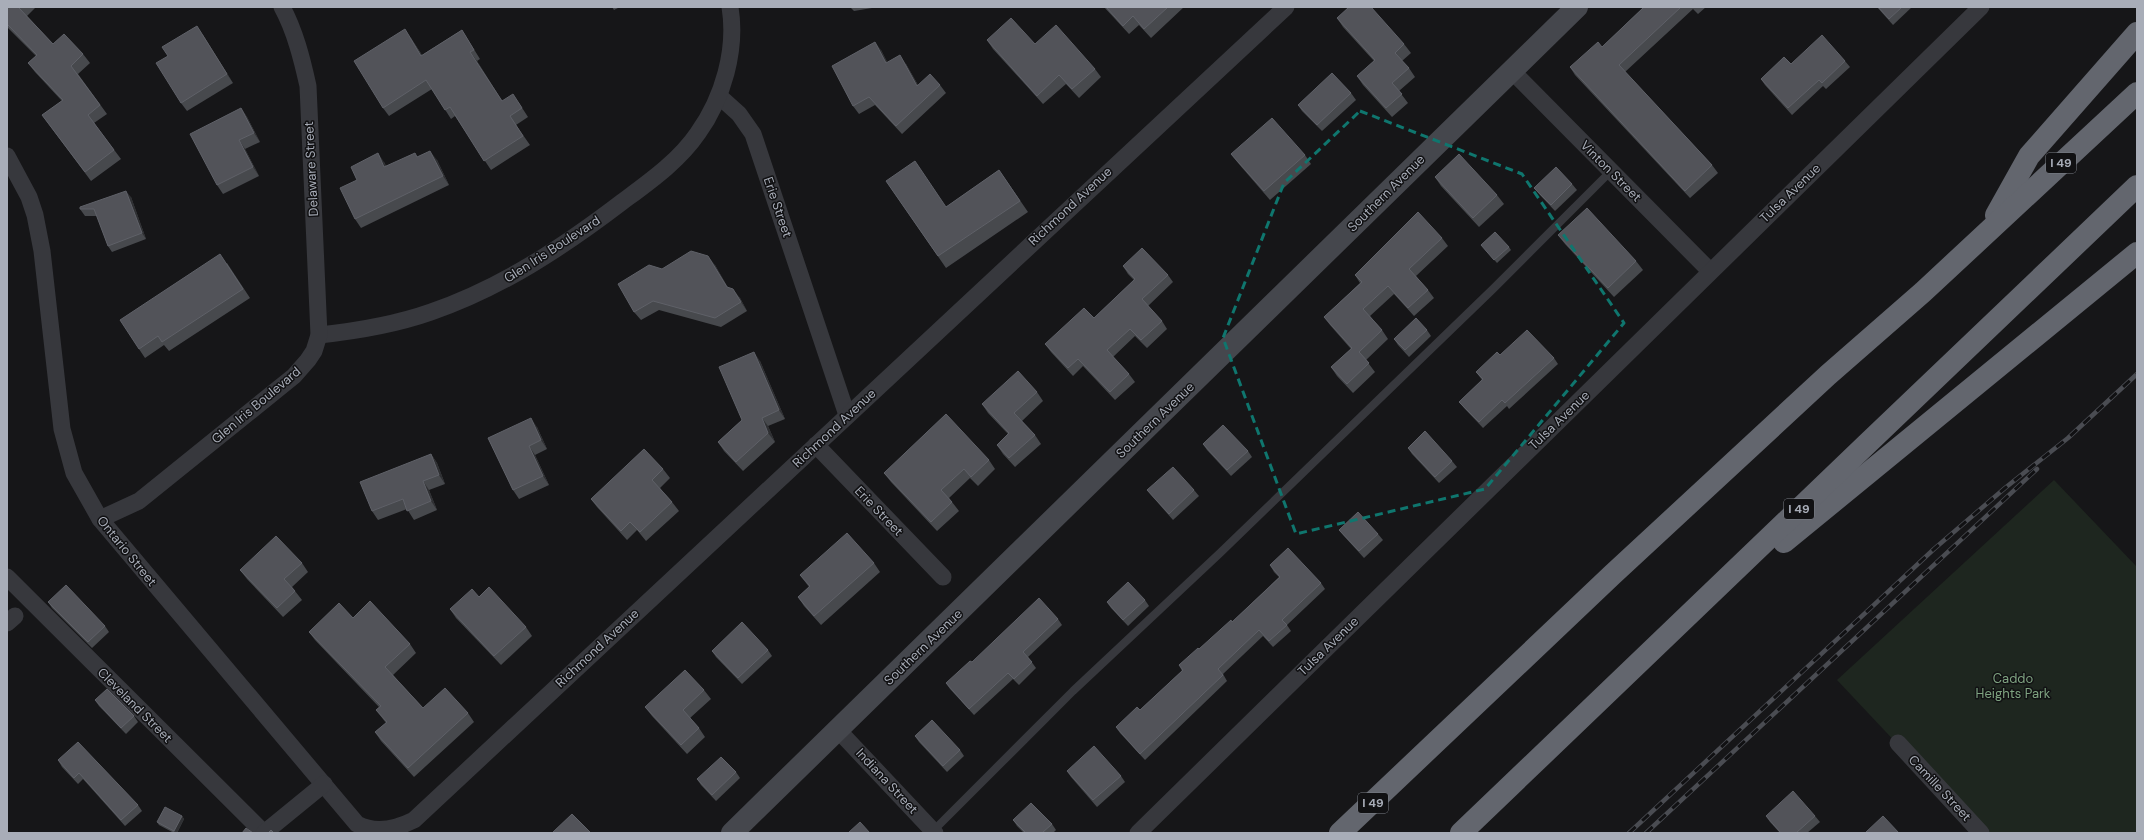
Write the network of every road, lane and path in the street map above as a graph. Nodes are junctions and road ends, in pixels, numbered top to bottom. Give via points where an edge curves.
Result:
1 (282, 7) edge
2 (730, 7) edge
3 (1286, 7) edge
4 (1577, 7) edge
5 (1981, 7) edge
6 (2137, 33) edge
7 (1511, 70) junction
8 (2137, 93) edge
9 (719, 96) junction
10 (7, 156) edge
11 (1611, 171) junction
12 (2137, 186) edge
13 (1985, 233) junction
14 (2137, 253) edge
15 (1710, 271) junction
16 (319, 335) junction
17 (847, 415) junction
18 (816, 445) junction
19 (100, 519) junction
20 (7, 577) edge
21 (943, 577) dead end
22 (1639, 660) junction
23 (838, 730) junction
24 (1898, 743) dead end
25 (324, 784) junction
26 (373, 830) joint
27 (934, 832) edge
28 (264, 833) edge
29 (732, 833) edge
30 (1138, 833) edge
31 (1340, 833) edge
32 (1461, 833) edge
33 (1981, 833) edge

1 - 16 street, Delaware Street via 290,22 308,86
2 - 9 street via 730,52
3 - 17 street, Richmond Avenue
4 - 7 street, Southern Avenue
5 - 15 street, Tulsa Avenue
6 - 13 highway via 2029,156
7 - 11 street, Vinton Street
7 - 23 street, Southern Avenue
8 - 13 highway, I 49
9 - 16 street, Glen Iris Boulevard via 697,134 678,157 580,234 525,269 496,285 431,312 380,327
9 - 17 street, Erie Street via 739,114 753,134
10 - 19 street, Ontario Street via 29,197 35,215 42,251 62,429 74,473
11 - 15 street, Vinton Street
11 - 27 lane via 1220,553 1073,691
12 - 22 highway, I 49
13 - 31 highway, I 49 via 1630,558
14 - 22 highway
15 - 30 street, Tulsa Avenue
16 - 19 street, Glen Iris Boulevard via 308,360 288,381 139,501
17 - 18 street, Richmond Avenue
18 - 21 street, Erie Street
18 - 26 street, Richmond Avenue via 414,820 397,828
19 - 25 street, Ontario Street
20 - 28 street, Cleveland Street
22 - 32 highway, I 49
23 - 27 street, Indiana Street
23 - 29 street, Southern Avenue
24 - 33 street, Camille Street
25 - 26 street, Ontario Street via 357,824
25 - 28 street

